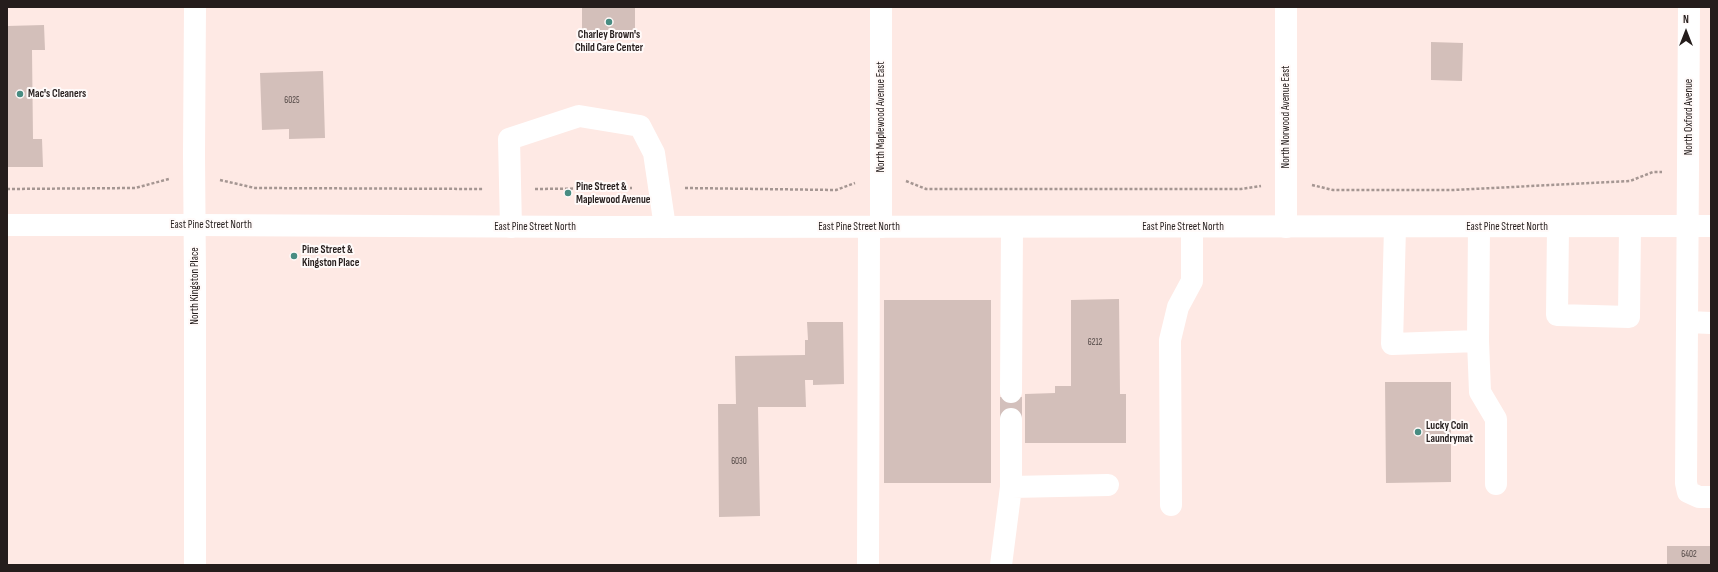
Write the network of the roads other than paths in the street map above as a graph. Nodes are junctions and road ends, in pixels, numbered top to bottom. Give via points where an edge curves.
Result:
1 (195, 7) edge
2 (881, 7) edge
3 (1286, 7) edge
4 (1689, 7) edge
5 (195, 225) junction
6 (7, 226) edge
7 (510, 226) junction
8 (875, 226) junction
9 (1192, 226) junction
10 (1286, 226) junction
11 (1395, 226) junction
12 (1479, 226) junction
13 (1558, 226) junction
14 (1630, 226) junction
15 (1689, 226) junction
16 (1711, 226) edge
17 (1012, 227) junction
18 (665, 228) junction
19 (1688, 322) junction
20 (1711, 323) edge
21 (1478, 340) junction
22 (1011, 392) tunnel mouth
23 (1011, 419) tunnel mouth
24 (1496, 484) dead end
25 (1108, 485) dead end
26 (1011, 487) junction
27 (1711, 497) edge
28 (1171, 505) dead end
29 (195, 565) edge
30 (868, 565) edge
31 (1001, 565) edge

1 - 5 main road, North Kingston Place
2 - 8 main road, North Maplewood Avenue East via 881,181
3 - 10 main road, North Norwood Avenue East
4 - 15 main road, North Oxford Avenue
5 - 6 main road, East Pine Street North
5 - 7 main road, East Pine Street North
5 - 29 main road, North Kingston Place
7 - 18 main road, East Pine Street North
7 - 18 main road via 509,139 579,116 640,126 654,153
8 - 17 main road, East Pine Street North
8 - 18 main road, East Pine Street North
8 - 30 main road, North Maplewood Avenue East
9 - 10 main road, East Pine Street North
9 - 17 main road, East Pine Street North
9 - 28 main road via 1192,281 1178,307 1170,340
10 - 11 main road, East Pine Street North
11 - 12 main road, East Pine Street North
11 - 21 main road via 1392,344
12 - 13 main road, East Pine Street North
12 - 21 main road
13 - 14 main road, East Pine Street North
13 - 14 main road via 1557,315 1629,317
14 - 15 main road, East Pine Street North
15 - 16 main road, East Pine Street North
15 - 19 main road, North Oxford Avenue
17 - 22 main road
19 - 20 main road
19 - 27 main road, North Oxford Avenue via 1686,483 1688,492 1699,497
21 - 24 main road via 1480,392 1496,419
23 - 26 main road
25 - 26 main road
26 - 31 main road

